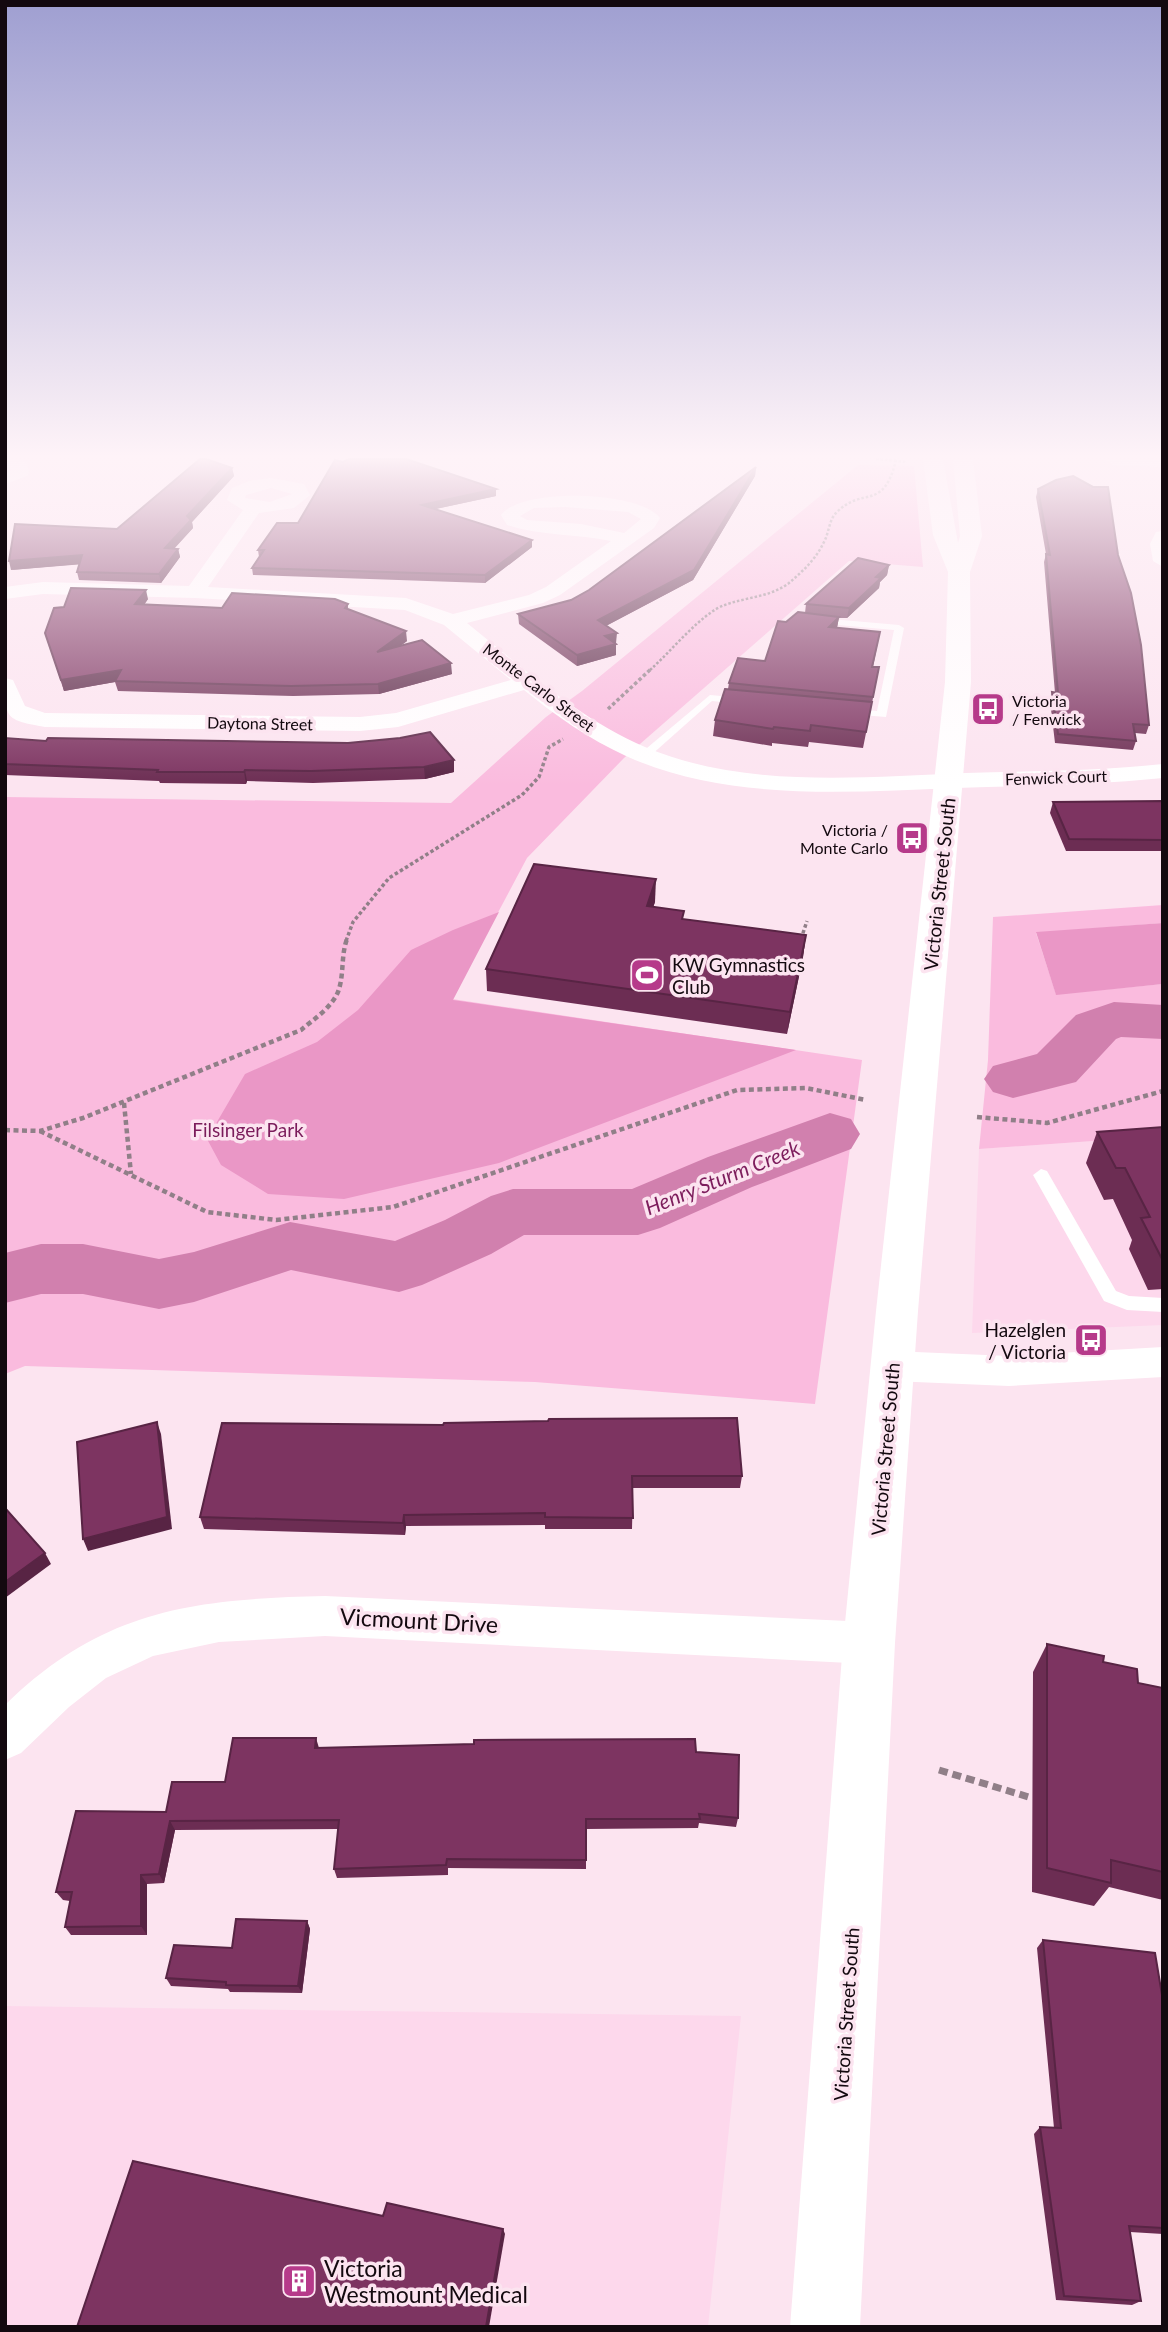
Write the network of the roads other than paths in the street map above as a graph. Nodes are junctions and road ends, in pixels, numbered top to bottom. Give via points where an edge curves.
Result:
1 (212, 568) edge
2 (586, 568) edge
3 (957, 568) edge
4 (960, 568) edge
5 (959, 572) junction
6 (195, 592) junction
7 (5, 593) edge
8 (803, 620) edge
9 (451, 621) junction
10 (529, 682) junction
11 (5, 685) edge
12 (750, 702) edge
13 (842, 711) edge
14 (645, 755) junction
15 (1163, 771) edge
16 (949, 781) junction
17 (1041, 1175) dead end
18 (1163, 1305) edge
19 (1163, 1362) edge
20 (892, 1366) junction
21 (869, 1643) junction
22 (5, 1737) edge
23 (825, 2327) edge

1 - 6 street
2 - 9 street via 536,599
3 - 5 main road, Victoria Street South
4 - 5 main road, Victoria Street South
5 - 16 main road, Victoria Street South via 958,682
6 - 7 street, Monte Carlo Street via 43,589
6 - 9 street, Monte Carlo Street via 386,601
8 - 13 lane via 899,628 882,715
9 - 10 street, Monte Carlo Street
10 - 11 street, Daytona Street via 398,720 360,724 45,720 19,714
10 - 14 street, Monte Carlo Street via 585,725
12 - 14 lane via 710,698
14 - 16 street, Monte Carlo Street via 747,780
15 - 16 street, Fenwick Court
16 - 20 main road, Victoria Street South
17 - 18 lane via 1110,1296 1127,1303
19 - 20 street via 1009,1371
20 - 21 main road, Victoria Street South
21 - 22 street, Vicmount Drive via 338,1616 237,1618 172,1628 113,1650 61,1684
21 - 23 main road, Victoria Street South

